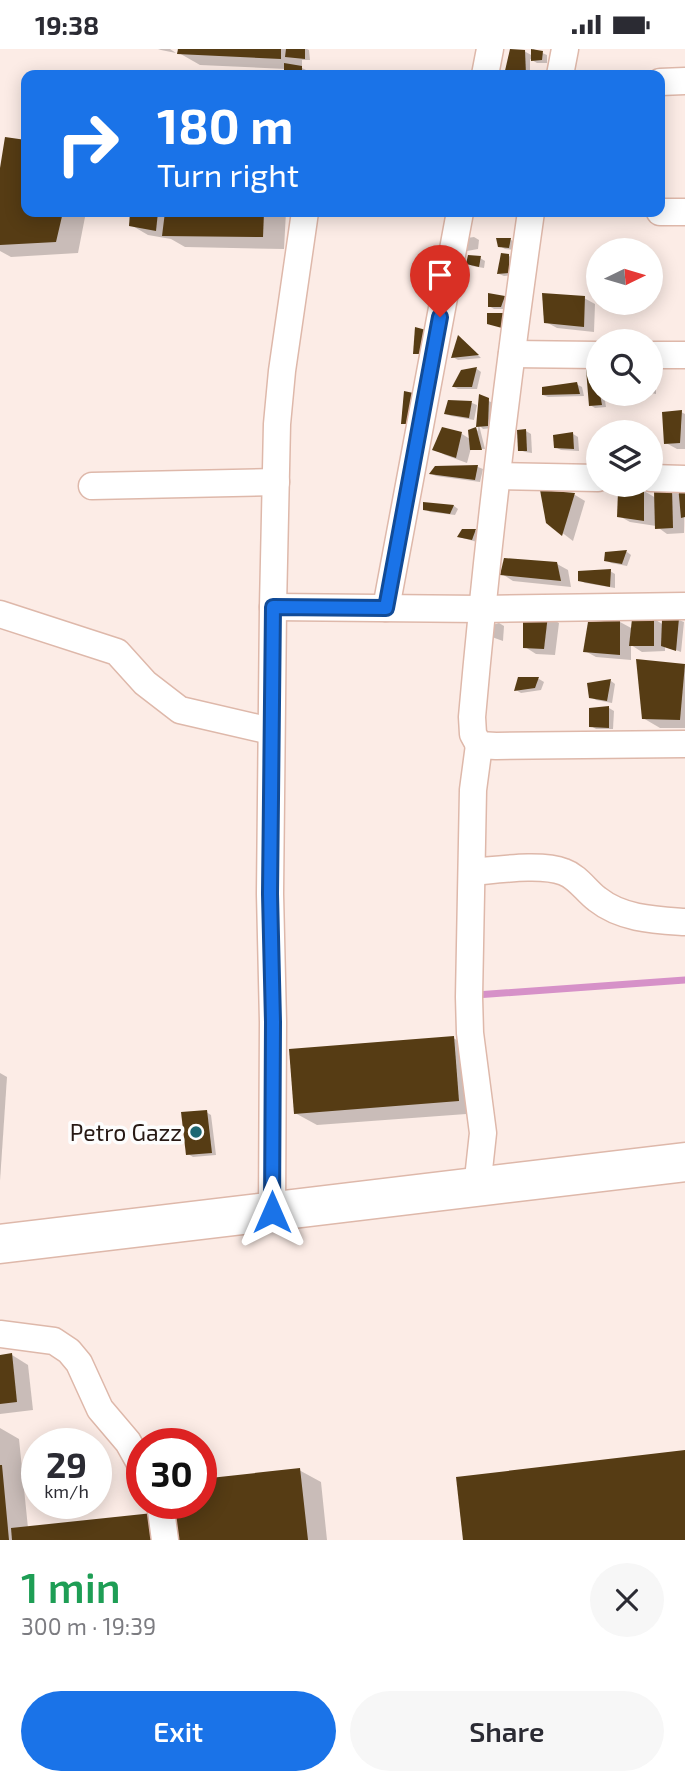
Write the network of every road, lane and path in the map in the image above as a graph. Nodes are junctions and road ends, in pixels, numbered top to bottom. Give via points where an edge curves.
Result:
1 (490, 49) edge
2 (565, 49) edge
3 (486, 70) edge
4 (561, 70) edge
5 (665, 82) edge
6 (685, 82) edge
7 (665, 212) edge
8 (685, 212) edge
9 (304, 217) edge
10 (459, 217) edge
11 (530, 217) edge
12 (512, 354) junction
13 (586, 355) edge
14 (663, 355) edge
15 (685, 355) edge
16 (498, 476) junction
17 (586, 478) edge
18 (663, 478) edge
19 (685, 479) edge
20 (276, 482) junction
21 (92, 486) dead end
22 (685, 606) edge
23 (273, 607) junction
24 (386, 608) junction
25 (481, 609) junction
26 (0, 614) edge
27 (271, 731) junction
28 (685, 744) edge
29 (479, 745) junction
30 (472, 872) junction
31 (685, 922) edge
32 (685, 1162) edge
33 (477, 1188) junction
34 (272, 1212) junction
35 (0, 1244) edge
36 (0, 1334) edge
37 (126, 1440) edge
38 (162, 1519) edge
39 (165, 1540) edge

1 - 3 street
2 - 4 street
5 - 6 street
7 - 8 street
9 - 20 street via 282,371
10 - 24 street
11 - 12 street
12 - 13 street
12 - 16 street
14 - 15 street
16 - 17 street
16 - 25 street
18 - 19 street
20 - 21 street
20 - 23 street
22 - 25 street
23 - 24 street
23 - 27 street
24 - 25 street
25 - 29 street via 472,717
26 - 27 street via 117,652 145,683 180,709
27 - 34 street
28 - 29 street
29 - 30 street via 473,790
30 - 31 street via 542,867 564,872 617,911
30 - 33 street via 470,1033 483,1133
32 - 33 highway
33 - 34 highway
34 - 35 highway
36 - 37 street via 54,1341 69,1351 100,1409
38 - 39 street

